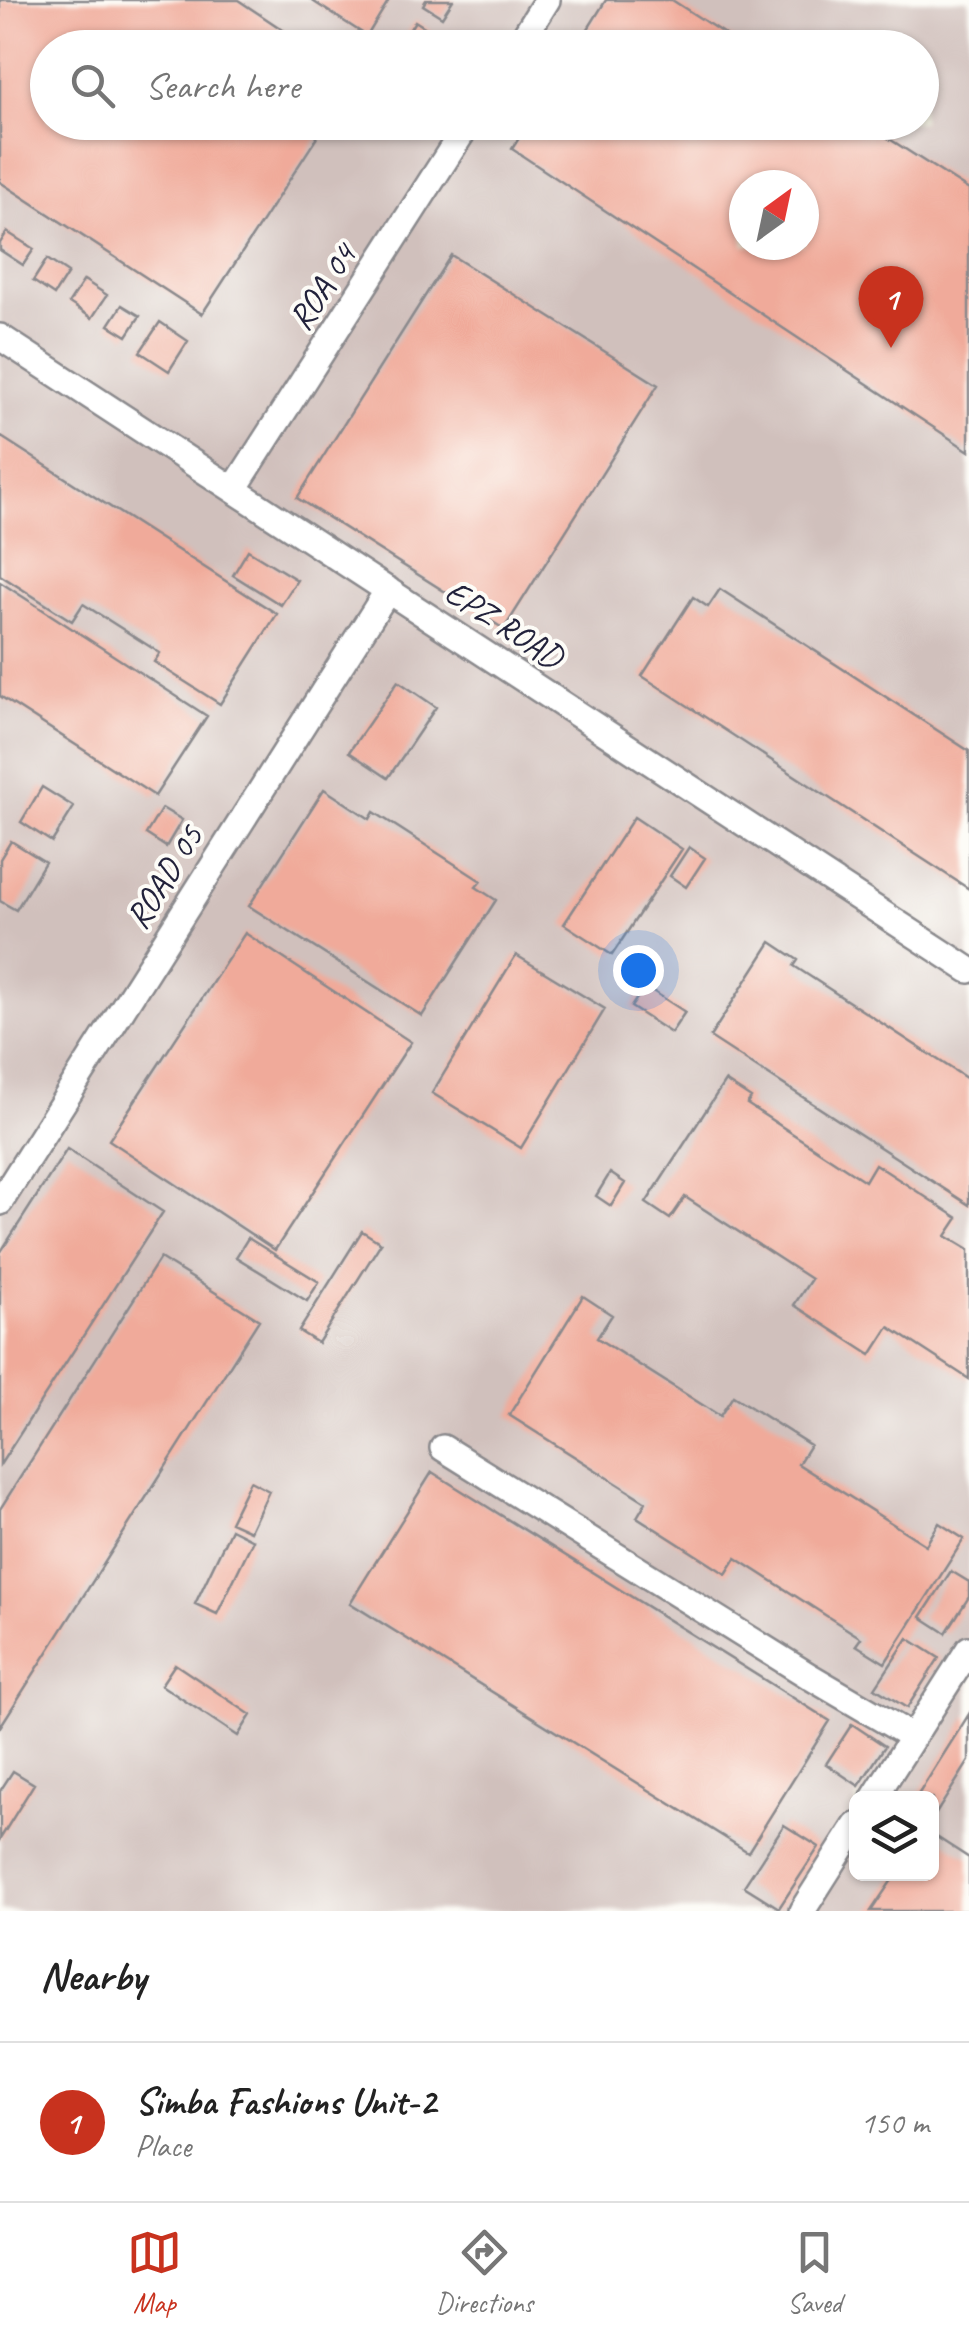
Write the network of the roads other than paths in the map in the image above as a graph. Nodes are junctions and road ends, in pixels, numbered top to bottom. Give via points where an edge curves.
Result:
1 (547, 0) edge
2 (528, 30) edge
3 (457, 140) edge
4 (0, 337) edge
5 (234, 489) junction
6 (388, 590) junction
7 (969, 970) edge
8 (0, 1151) edge
9 (23, 1166) junction
10 (0, 1202) edge
11 (443, 1448) dead end
12 (969, 1649) edge
13 (913, 1736) junction
14 (878, 1791) edge
15 (849, 1837) edge
16 (802, 1911) edge

1 - 2 street
3 - 5 street, ROA 04
4 - 5 street, EPZ ROAD
5 - 6 street, EPZ ROAD
6 - 7 street, EPZ ROAD
6 - 9 street, ROAD 05
8 - 9 street
9 - 10 street, ROAD 05
11 - 13 street
12 - 13 street
13 - 14 street
15 - 16 street

